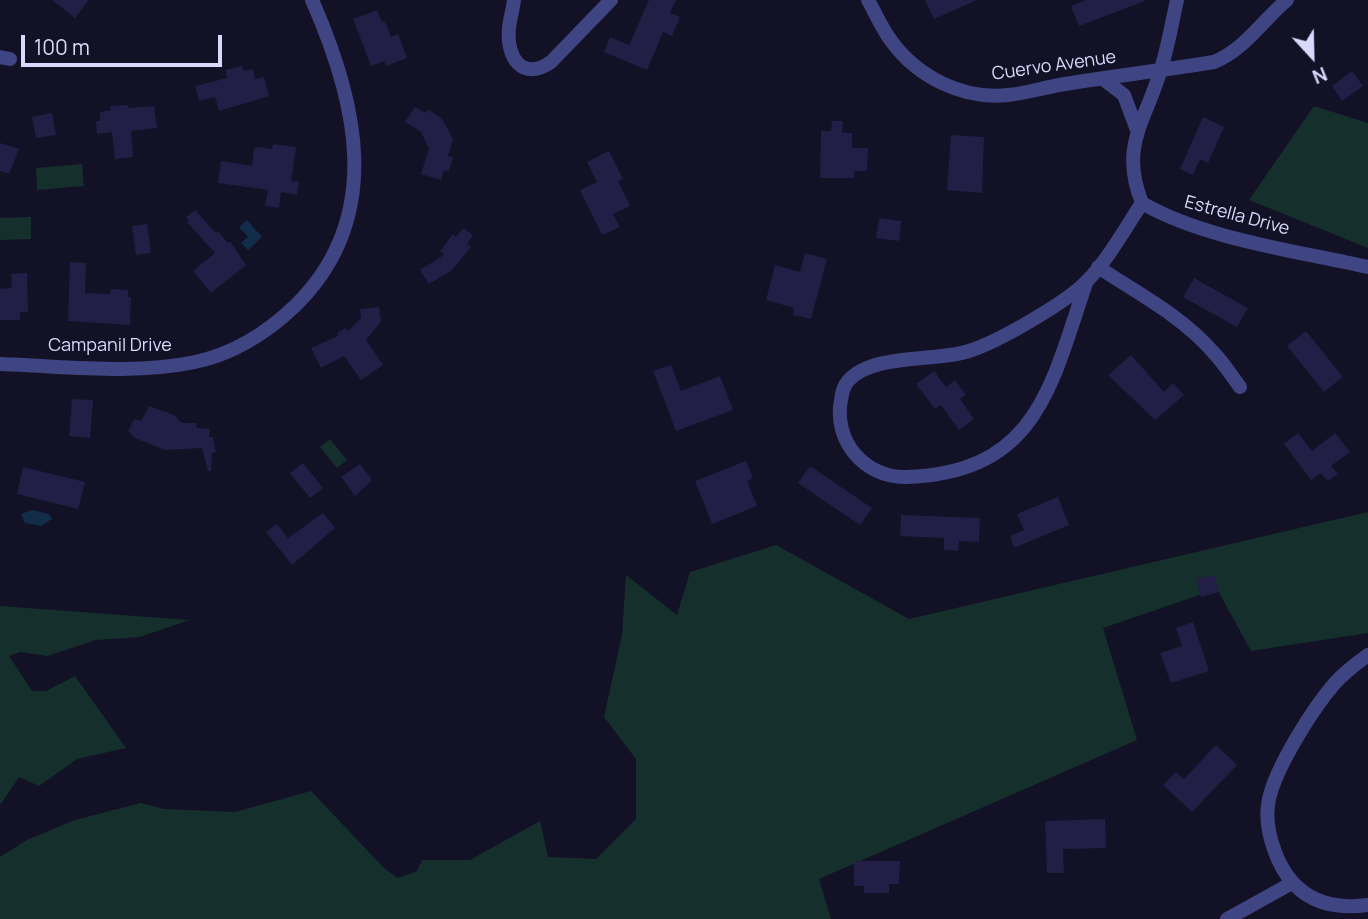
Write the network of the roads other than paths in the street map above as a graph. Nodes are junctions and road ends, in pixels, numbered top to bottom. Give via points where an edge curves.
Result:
1 (312, 0) edge
2 (514, 0) edge
3 (611, 0) edge
4 (868, 0) edge
5 (1177, 0) edge
6 (1287, 0) edge
7 (1161, 70) junction
8 (1103, 79) junction
9 (1137, 131) junction
10 (1142, 203) junction
11 (1098, 267) junction
12 (1368, 267) edge
13 (1086, 283) junction
14 (0, 364) edge
15 (1240, 387) dead end
16 (1368, 655) edge
17 (1292, 883) junction
18 (1368, 905) edge
19 (1347, 913) edge
20 (1227, 919) edge

1 - 14 street, Campanil Drive via 346,100 356,167 353,197 339,242 304,296 267,330 199,361 140,368
2 - 3 street via 509,40 520,66 530,71 551,62
4 - 8 street, Cuervo Avenue via 890,40 908,61 953,89 1006,96
5 - 7 street
6 - 7 street, Cuervo Avenue via 1232,55
7 - 8 street, Cuervo Avenue
7 - 9 street
8 - 9 street via 1124,95
9 - 10 street via 1132,169
10 - 11 street
10 - 12 street, Estrella Drive via 1206,230
11 - 13 street
11 - 15 street via 1185,326 1213,351
13 - 13 street via 1047,396 1012,441 962,468 926,476 896,477 876,471 850,449 841,431 839,411 849,380 867,368 969,351 1042,313
16 - 17 street via 1336,682 1276,778 1269,801 1268,835
17 - 19 street
17 - 20 street
18 - 19 street

